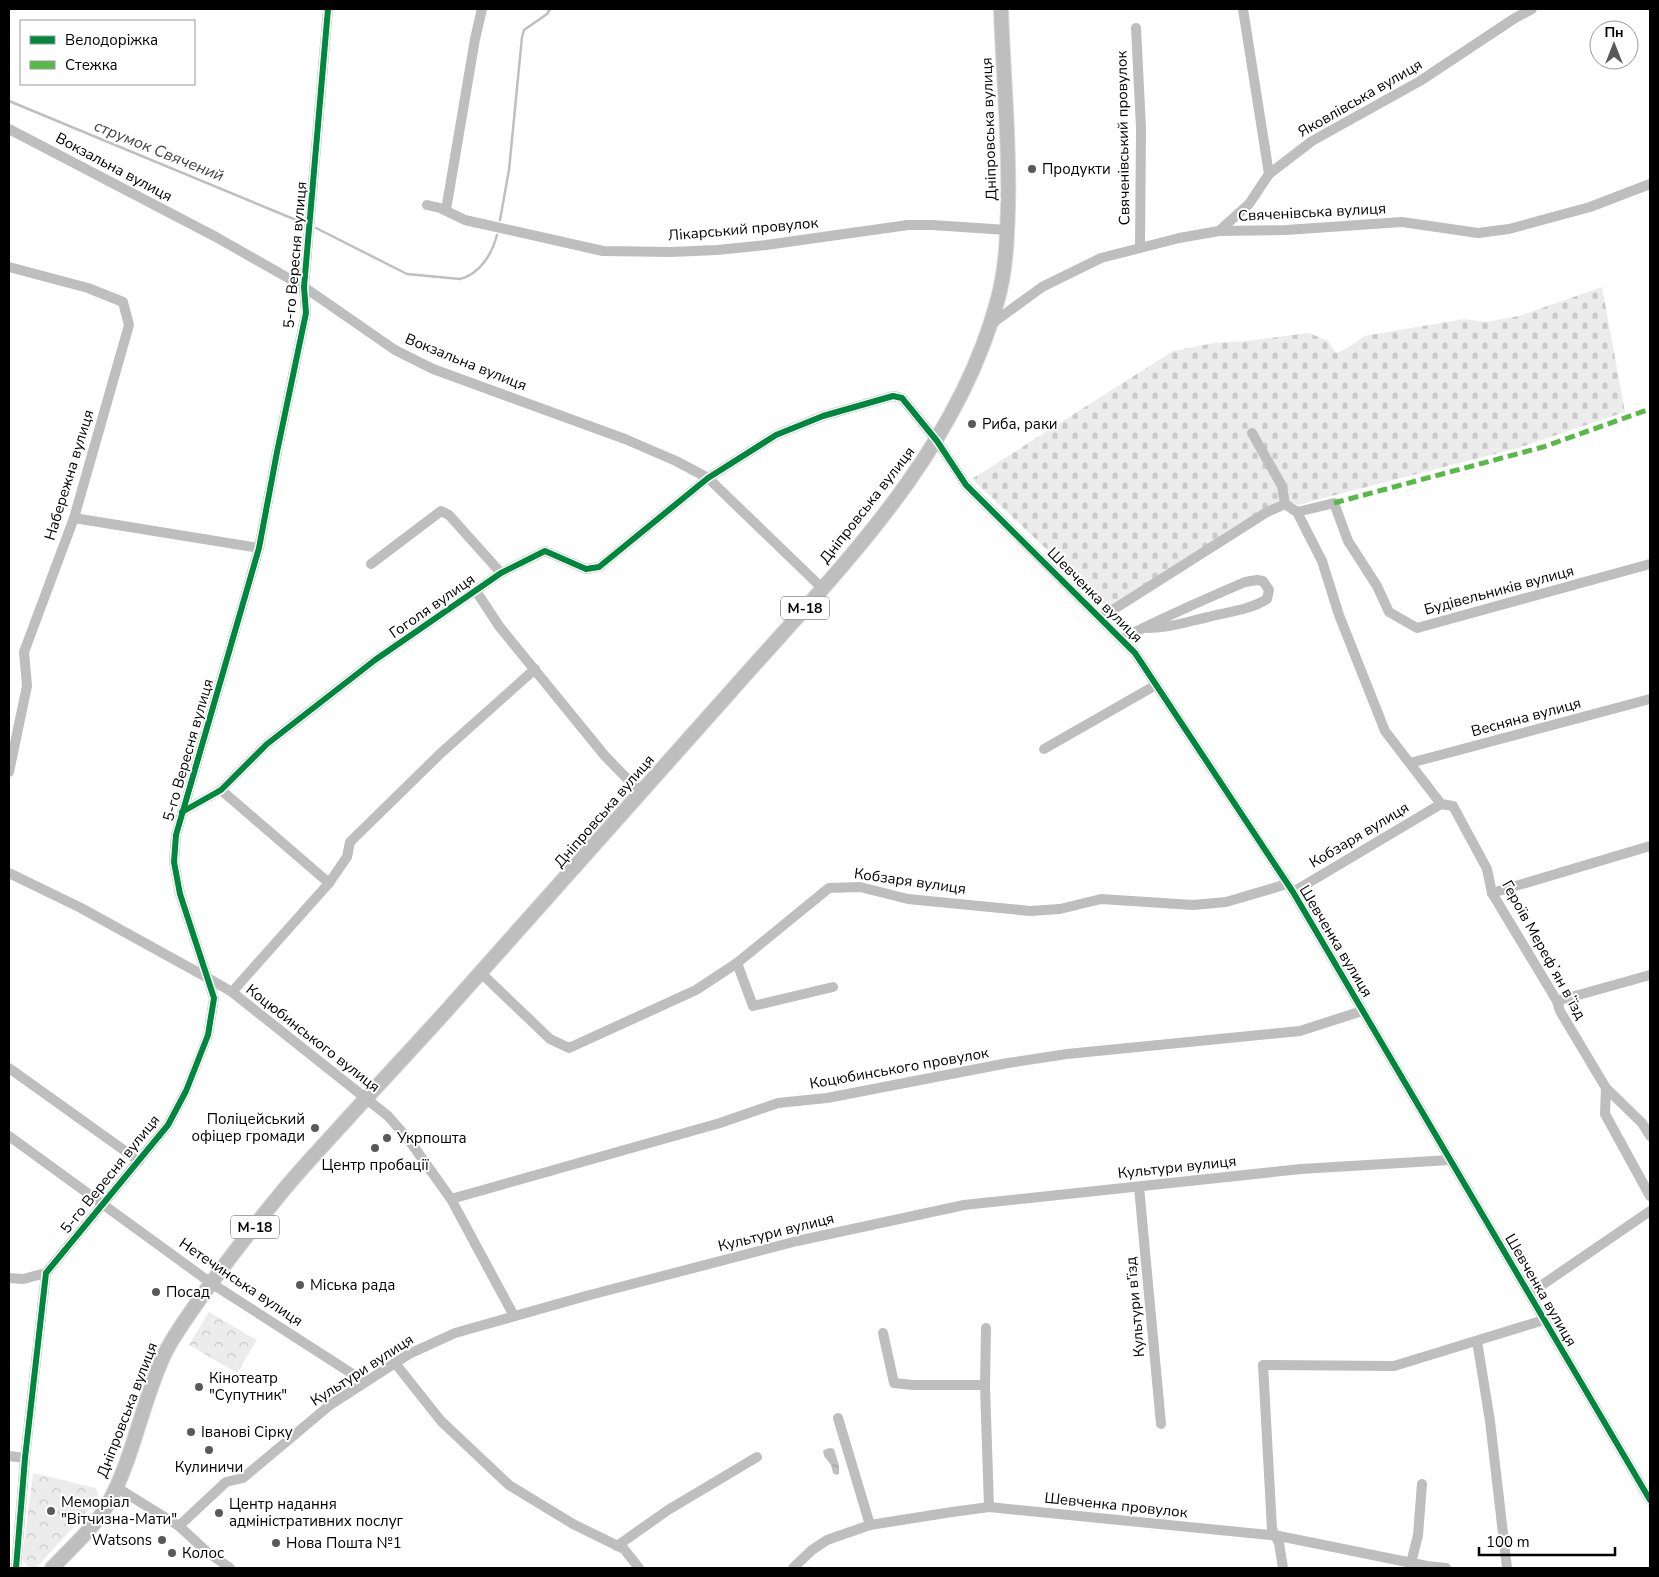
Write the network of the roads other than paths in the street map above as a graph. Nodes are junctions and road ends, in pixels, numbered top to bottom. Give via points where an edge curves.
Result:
1 (328, 9) edge
2 (482, 9) edge
3 (1001, 9) edge
4 (1243, 9) edge
5 (1532, 9) edge
6 (1136, 28) dead end
7 (9, 129) edge
8 (1269, 174) junction
9 (1650, 184) edge
10 (427, 205) dead end
11 (446, 210) junction
12 (1008, 230) junction
13 (1219, 231) junction
14 (1140, 248) junction
15 (9, 267) edge
16 (304, 287) junction
17 (990, 325) junction
18 (1252, 434) dead end
19 (937, 441) junction
20 (708, 478) junction
21 (1285, 504) junction
22 (1297, 512) junction
23 (74, 518) junction
24 (259, 548) junction
25 (371, 564) dead end
26 (1650, 564) edge
27 (501, 573) junction
28 (822, 588) junction
29 (476, 591) junction
30 (1100, 618) junction
31 (1143, 628) junction
32 (1121, 639) junction
33 (535, 669) junction
34 (1156, 685) junction
35 (1650, 699) edge
36 (1044, 749) dead end
37 (1410, 764) junction
38 (9, 772) edge
39 (221, 790) junction
40 (642, 793) junction
41 (1441, 804) junction
42 (182, 812) junction
43 (1650, 846) edge
44 (9, 873) edge
45 (329, 882) junction
46 (1290, 888) junction
47 (1492, 892) junction
48 (737, 963) junction
49 (480, 972) junction
50 (1650, 975) edge
51 (208, 978) junction
52 (833, 987) dead end
53 (232, 992) junction
54 (1557, 1001) junction
55 (1362, 1011) junction
56 (9, 1068) edge
57 (1606, 1088) junction
58 (366, 1099) junction
59 (1646, 1121) edge
60 (9, 1136) edge
61 (1650, 1136) edge
62 (1450, 1160) junction
63 (140, 1161) junction
64 (1139, 1187) junction
65 (1650, 1196) edge
66 (451, 1199) junction
67 (102, 1204) junction
68 (1650, 1211) edge
69 (46, 1273) junction
70 (9, 1278) edge
71 (211, 1283) junction
72 (1529, 1294) junction
73 (514, 1316) junction
74 (1544, 1320) junction
75 (986, 1328) dead end
76 (883, 1333) dead end
77 (1477, 1341) junction
78 (395, 1363) junction
79 (365, 1382) junction
80 (985, 1385) junction
81 (838, 1418) dead end
82 (1160, 1424) dead end
83 (9, 1456) edge
84 (757, 1457) dead end
85 (26, 1458) junction
86 (1422, 1484) dead end
87 (116, 1487) junction
88 (1650, 1500) edge
89 (990, 1507) junction
90 (179, 1526) junction
91 (870, 1526) junction
92 (1275, 1536) junction
93 (617, 1546) junction
94 (1411, 1563) junction
95 (16, 1568) edge
96 (52, 1568) edge
97 (230, 1568) edge
98 (639, 1568) edge
99 (793, 1568) edge
100 (1283, 1568) edge
101 (1446, 1568) edge
102 (1507, 1568) edge

1 - 16 street, 5-го Вересня вулиця
2 - 11 street
3 - 12 highway, Дніпровська вулиця / М-18 via 1008,132
4 - 8 street
5 - 8 street, Яковлівська вулиця via 1420,81 1312,140
6 - 14 street, Свяченівський провулок via 1141,128
7 - 16 street, Вокзальна вулиця via 216,237
8 - 13 street, Яковлівська вулиця via 1249,204
9 - 13 street, Свяченівська вулиця via 1590,207 1509,229 1478,233 1402,222
10 - 11 street, Лікарський провулок
11 - 12 street, Лікарський провулок via 465,220 603,251 717,250 908,225
12 - 17 highway, Дніпровська вулиця / М-18 via 1002,284
13 - 14 street, Свяченівська вулиця
14 - 17 street, Свяченівська вулиця via 1101,258 1042,287
15 - 23 street, Набережна вулиця via 88,288 123,302 128,325
16 - 20 street, Вокзальна вулиця via 394,350 433,369 625,439
16 - 24 street, 5-го Вересня вулиця via 306,313
17 - 19 highway, Дніпровська вулиця / М-18 via 967,382
18 - 21 street via 1282,486
19 - 20 street, Шевченка вулиця via 902,398 893,396 824,416 776,435
19 - 28 highway, Дніпровська вулиця / М-18 via 903,491
19 - 30 street, Шевченка вулиця via 966,485
20 - 27 street, Гоголя вулиця via 599,567 586,569 545,550
20 - 28 street, Вокзальна вулиця
21 - 22 street
21 - 30 street via 1267,512
22 - 26 street, Будівельників вулиця via 1334,503 1348,541 1377,586 1389,612 1417,628
22 - 37 street, Героїв Мерефʼян вʼїзд via 1322,561 1339,615 1385,731
23 - 24 street
23 - 38 street, Набережна вулиця via 24,652 27,686
24 - 42 street, 5-го Вересня вулиця
25 - 27 street via 441,511 449,515
27 - 29 street, Гоголя вулиця
28 - 40 highway, Дніпровська вулиця / М-18
29 - 33 street via 499,626
29 - 39 street, Гоголя вулиця via 375,660 266,744
30 - 32 street, Шевченка вулиця
31 - 31 street via 1245,582 1263,581 1269,590 1267,599 1238,610 1156,629
31 - 32 street
32 - 34 street, Шевченка вулиця via 1135,653
33 - 40 street via 605,756
33 - 45 street via 441,753 350,842 347,858
34 - 36 street
34 - 46 street, Шевченка вулиця
35 - 37 street, Весняна вулиця
37 - 41 street, Героїв Мерефʼян вʼїзд
39 - 42 street, Гоголя вулиця
39 - 45 street
40 - 49 highway, Дніпровська вулиця / М-18
41 - 46 street, Кобзаря вулиця
41 - 47 street, Героїв Мерефʼян вʼїзд via 1453,806 1487,869
42 - 51 street, 5-го Вересня вулиця via 174,862 180,894
43 - 47 street
44 - 51 street, Коцюбинського вулиця via 82,908
45 - 53 street
46 - 48 street, Кобзаря вулиця via 1226,902 1193,905 1102,899 1060,909 1030,911 908,899 860,887 829,888
46 - 55 street, Шевченка вулиця
47 - 54 street, Героїв Мерефʼян вʼїзд
48 - 49 street, Кобзаря вулиця via 696,990 569,1048 550,1039
48 - 52 street via 753,1006
49 - 58 highway, Дніпровська вулиця / М-18
50 - 54 street
51 - 53 street, Коцюбинського вулиця
51 - 63 street, 5-го Вересня вулиця via 214,998 208,1035 173,1117
53 - 58 street, Коцюбинського вулиця
54 - 57 street, Героїв Мерефʼян вʼїзд
55 - 62 street, Шевченка вулиця
55 - 66 street, Коцюбинського провулок via 1300,1031 1067,1054 827,1098 778,1103 720,1123
56 - 63 street
57 - 59 street, Героїв Мерефʼян вʼїзд
57 - 65 street via 1605,1114
58 - 66 street, Коцюбинського вулиця via 388,1116 409,1140
58 - 71 highway, Дніпровська вулиця / М-18 via 283,1190
59 - 61 street, Героїв Мерефʼян вʼїзд
60 - 67 street
62 - 64 street, Культури вулиця via 1301,1169
62 - 72 street, Шевченка вулиця
63 - 67 street, 5-го Вересня вулиця
64 - 73 street, Культури вулиця via 964,1205 797,1241
64 - 82 street, Культури в’їзд
66 - 73 street, Коцюбинського вулиця
67 - 69 street, 5-го Вересня вулиця
67 - 71 street, Нетечинська вулиця
68 - 72 street
69 - 70 street via 23,1279
69 - 85 street
71 - 79 street, Нетечинська вулиця
71 - 87 highway, Дніпровська вулиця / М-18 via 166,1352
72 - 74 street, Шевченка вулиця
73 - 78 street, Культури вулиця via 455,1333
74 - 77 street
74 - 88 street, Шевченка вулиця
75 - 80 street
76 - 80 street via 894,1384
77 - 92 street via 1394,1366 1262,1365
77 - 102 street
78 - 79 street, Культури вулиця
78 - 93 street via 441,1421 509,1485
79 - 90 street, Культури вулиця via 330,1405 243,1478 226,1482
80 - 89 street
81 - 91 street
83 - 85 street
84 - 93 street via 668,1510
85 - 95 street
86 - 94 street via 1418,1535
87 - 90 street
87 - 96 highway, Дніпровська вулиця / М-18 via 99,1517
89 - 91 street, Шевченка провулок
89 - 92 street, Шевченка провулок
90 - 97 street
91 - 99 street, Шевченка провулок via 827,1540
92 - 94 street, Шевченка провулок
92 - 100 street
93 - 98 street
94 - 101 street, Шевченка провулок

